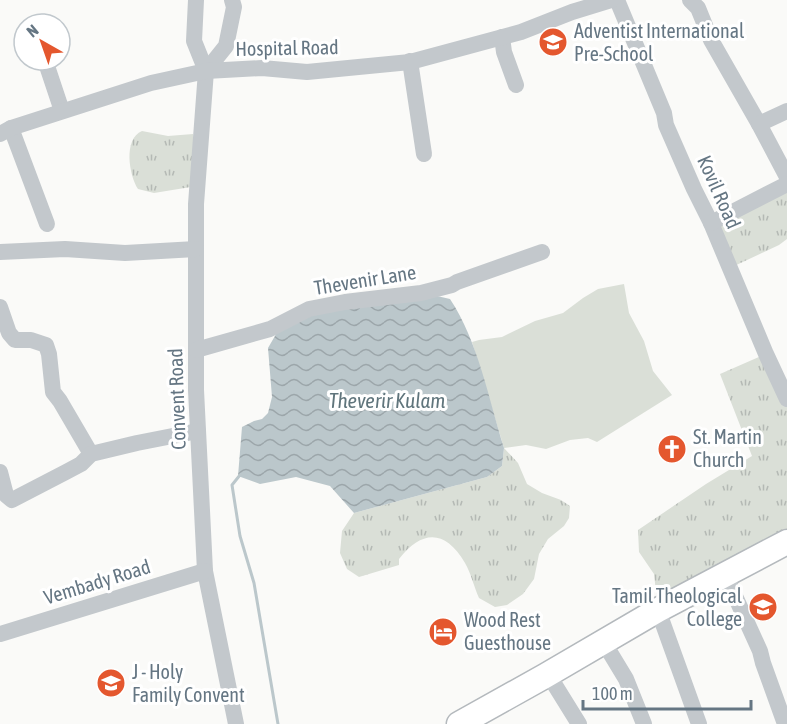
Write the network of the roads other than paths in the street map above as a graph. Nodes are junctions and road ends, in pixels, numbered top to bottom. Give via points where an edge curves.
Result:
1 (196, 0) edge
2 (231, 0) edge
3 (611, 0) edge
4 (617, 0) edge
5 (690, 0) edge
6 (502, 37) junction
7 (410, 61) junction
8 (206, 71) junction
9 (49, 72) edge
10 (516, 85) dead end
11 (62, 111) junction
12 (787, 111) edge
13 (759, 124) junction
14 (5, 131) edge
15 (424, 154) dead end
16 (787, 177) edge
17 (787, 184) edge
18 (711, 223) junction
19 (47, 225) dead end
20 (196, 249) junction
21 (0, 252) edge
22 (542, 252) dead end
23 (0, 307) edge
24 (196, 350) junction
25 (787, 399) edge
26 (198, 431) junction
27 (91, 454) junction
28 (0, 472) edge
29 (787, 542) edge
30 (206, 571) junction
31 (724, 574) junction
32 (658, 610) junction
33 (0, 634) edge
34 (603, 641) junction
35 (549, 674) junction
36 (466, 722) edge
37 (236, 724) edge
38 (579, 724) edge
39 (644, 724) edge
40 (699, 724) edge
41 (785, 724) edge

1 - 8 street via 194,41
2 - 8 street via 234,7 226,46
3 - 6 street, Hospital Road
4 - 18 street, Kovil Road via 666,125
5 - 13 street via 698,8 711,40
6 - 7 street, Hospital Road
6 - 10 street
7 - 8 street, Hospital Road via 307,72 262,68
7 - 15 street
8 - 11 street, Hospital Road via 151,83
8 - 20 street, Convent Road
9 - 11 street
11 - 14 street, Hospital Road
12 - 13 street
13 - 16 street
14 - 19 street
17 - 18 street
18 - 25 street, Kovil Road
20 - 21 street
20 - 24 street, Convent Road
22 - 24 street, Thevenir Lane via 421,293 309,309 270,329
23 - 27 street via 15,340 46,345 53,392
24 - 26 street, Convent Road
26 - 27 street
26 - 30 street, Convent Road
27 - 28 street via 81,464 12,500 6,495
29 - 31 highway
30 - 33 street, Vembady Road
30 - 37 street, Convent Road
31 - 32 highway
31 - 41 street via 760,651
32 - 34 highway
32 - 40 street
34 - 35 highway
34 - 39 street via 626,679
35 - 36 highway
35 - 38 street

